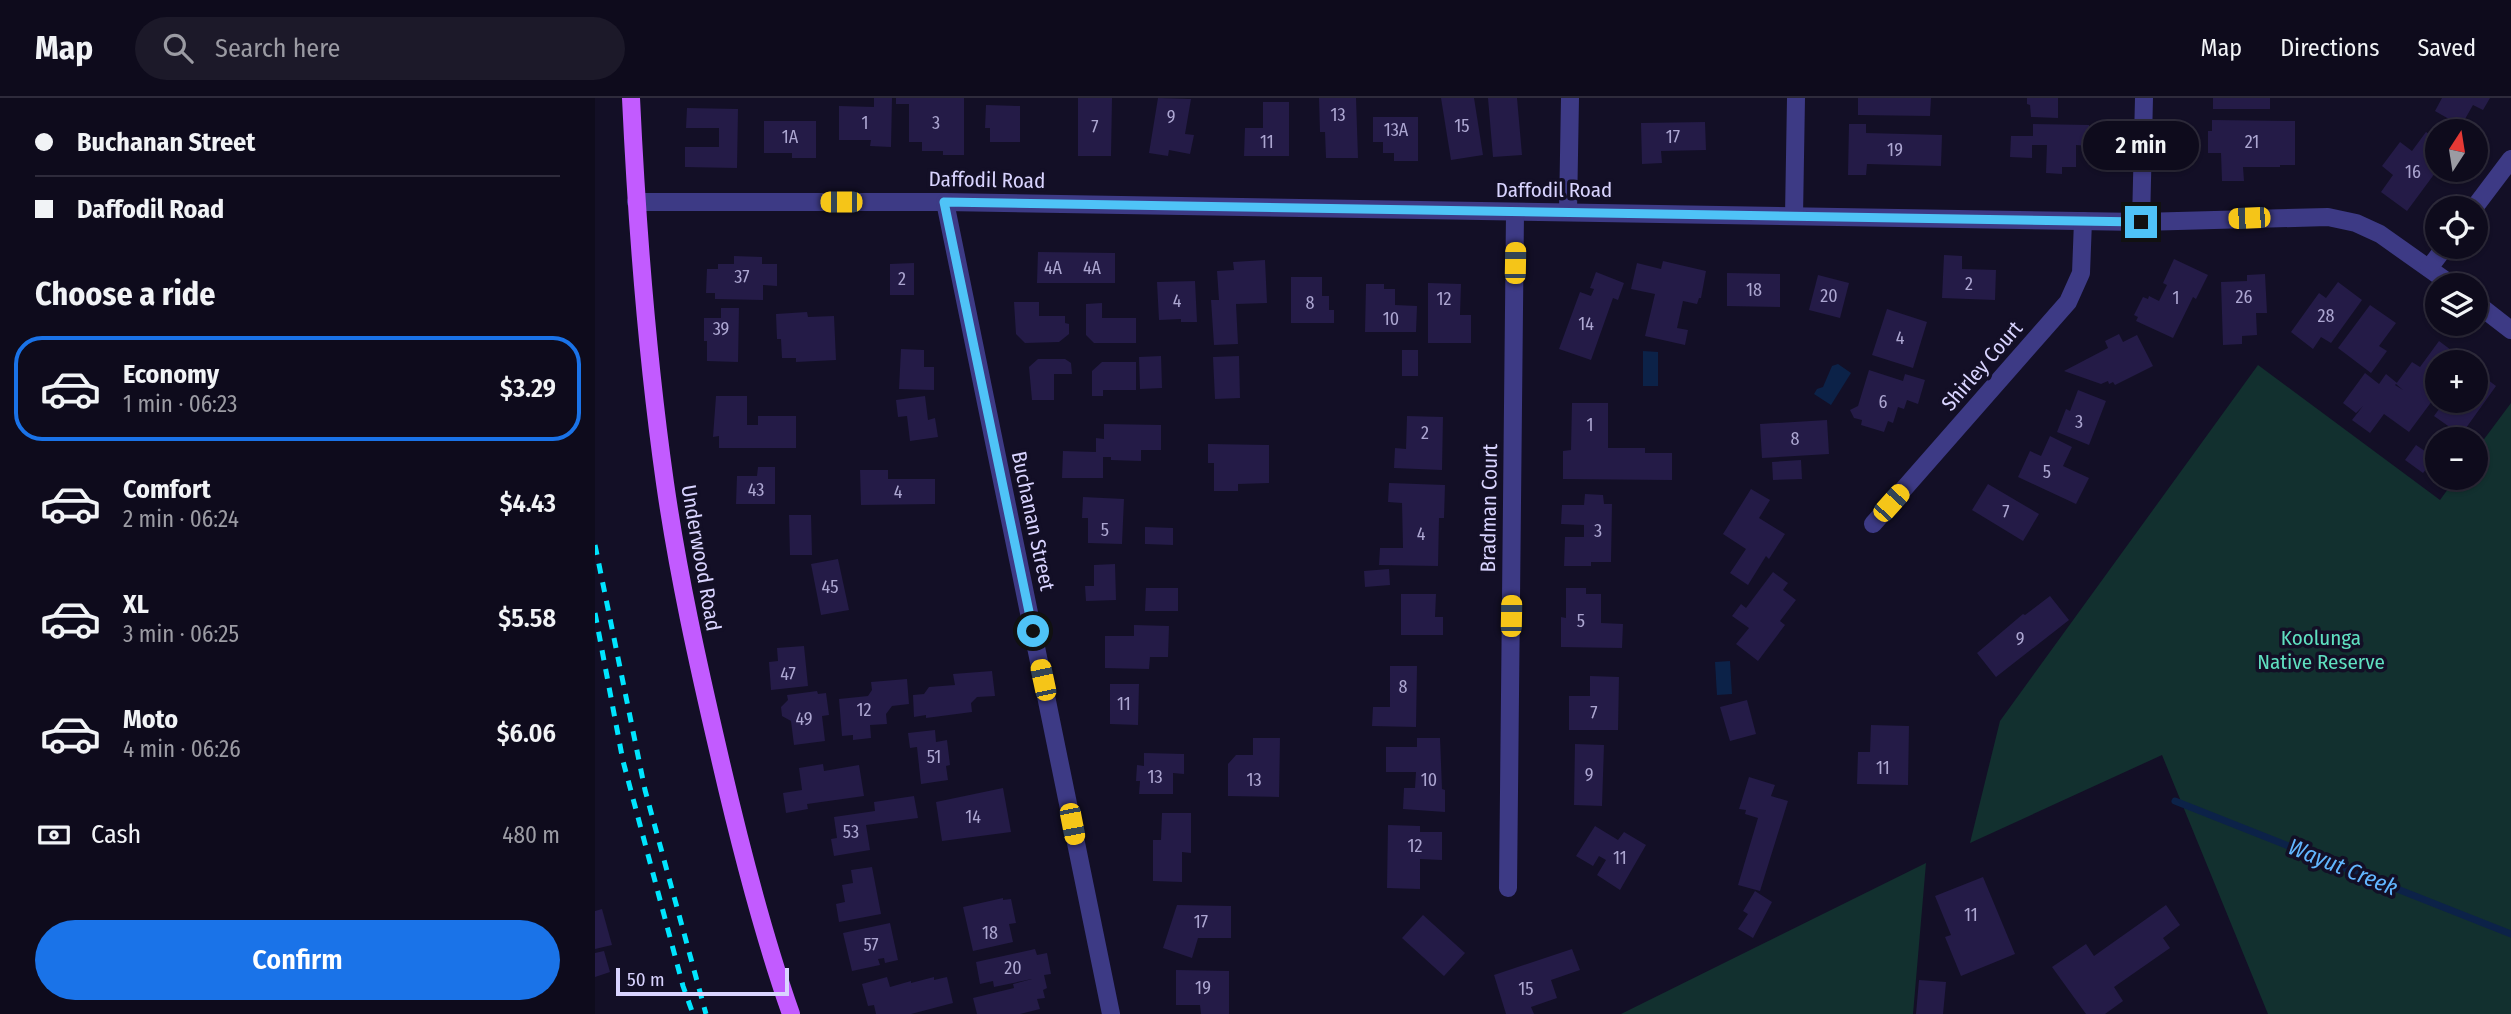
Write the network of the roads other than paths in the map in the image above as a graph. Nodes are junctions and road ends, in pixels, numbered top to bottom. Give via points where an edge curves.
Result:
1 (631, 98) edge
2 (1570, 98) edge
3 (1796, 98) edge
4 (2144, 98) edge
5 (2511, 159) edge
6 (2483, 196) edge
7 (636, 202) junction
8 (944, 202) junction
9 (1568, 212) junction
10 (1515, 213) junction
11 (1794, 216) junction
12 (2083, 220) junction
13 (2141, 222) junction
14 (2436, 259) edge
15 (2429, 268) junction
16 (2436, 273) edge
17 (2488, 312) edge
18 (2511, 330) edge
19 (1873, 524) dead end
20 (1508, 888) dead end
21 (791, 1014) edge
22 (1111, 1014) edge

1 - 7 main road, Underwood Road
2 - 9 street
3 - 11 street
4 - 13 street
5 - 6 street
7 - 8 street, Daffodil Road
7 - 21 main road, Underwood Road via 665,484 690,624 740,842
8 - 10 street, Daffodil Road
8 - 22 street, Buchanan Street
9 - 10 street, Daffodil Road
9 - 11 street, Daffodil Road
10 - 20 street, Bradman Court
11 - 12 street, Daffodil Road
12 - 13 street, Daffodil Road
12 - 19 street, Shirley Court via 2081,273 2068,302
13 - 15 street, Daffodil Road via 2328,217 2380,234
14 - 15 street
15 - 16 street, Daffodil Road
17 - 18 street

